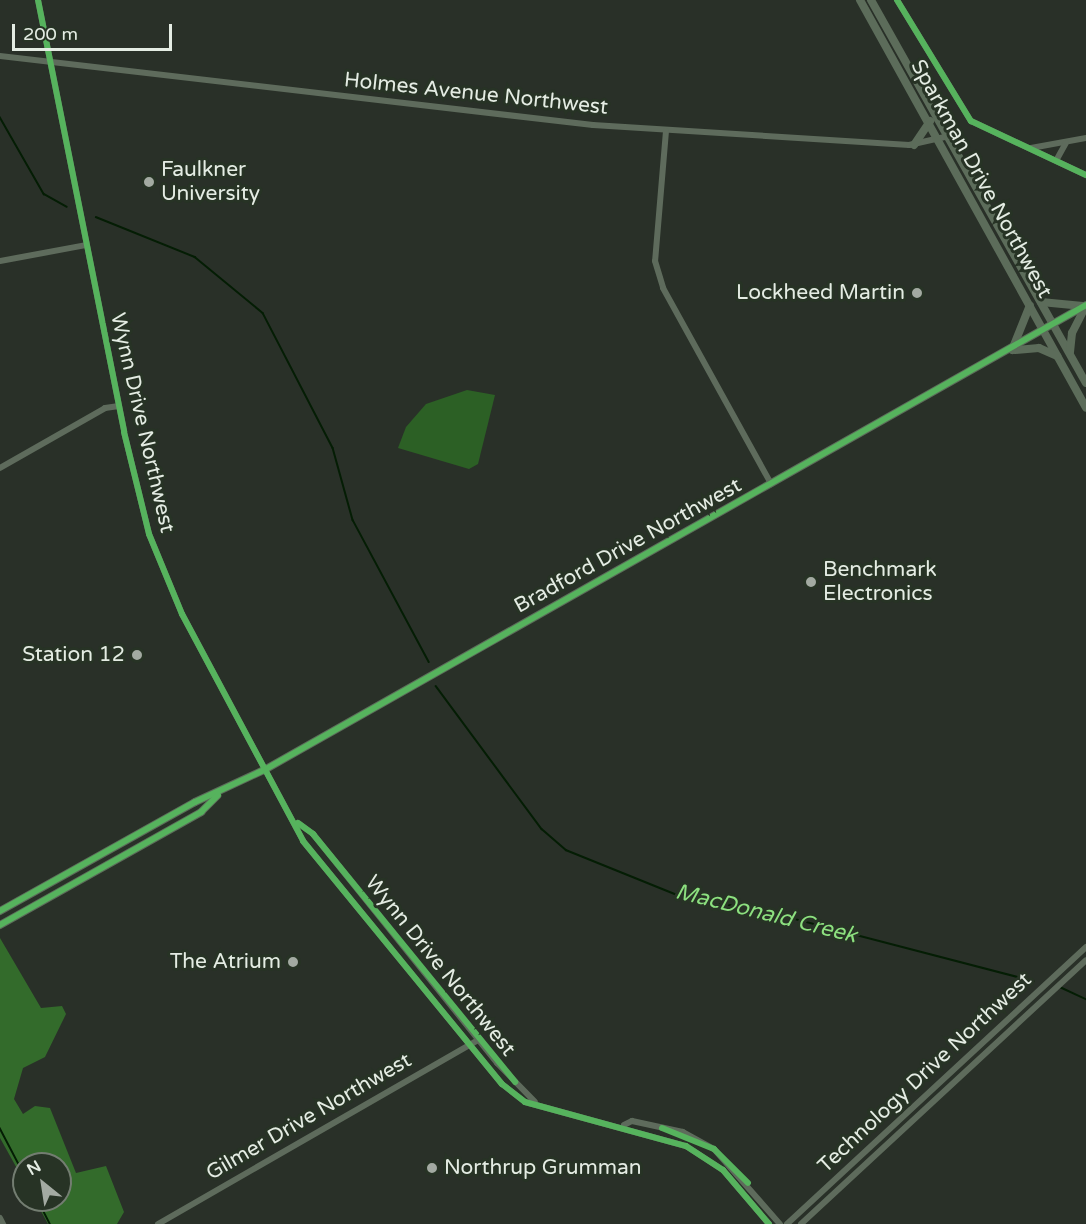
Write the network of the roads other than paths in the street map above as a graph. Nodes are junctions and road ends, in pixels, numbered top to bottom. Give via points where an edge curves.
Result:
1 (38, 0) edge
2 (860, 0) edge
3 (872, 0) edge
4 (897, 0) edge
5 (0, 56) edge
6 (50, 61) junction
7 (930, 120) junction
8 (666, 131) junction
9 (944, 138) junction
10 (1086, 138) edge
11 (1066, 143) junction
12 (914, 145) junction
13 (1030, 148) junction
14 (1057, 159) junction
15 (1086, 175) edge
16 (86, 245) junction
17 (0, 261) edge
18 (1041, 302) junction
19 (1030, 305) junction
20 (1086, 305) edge
21 (1054, 326) junction
22 (1045, 331) junction
23 (1012, 350) junction
24 (1070, 353) junction
25 (1058, 356) junction
26 (1086, 383) edge
27 (118, 406) junction
28 (1086, 408) edge
29 (0, 468) edge
30 (771, 484) junction
31 (266, 769) junction
32 (218, 795) junction
33 (298, 823) junction
34 (0, 911) edge
35 (0, 925) edge
36 (1086, 947) edge
37 (1086, 960) edge
38 (478, 1040) junction
39 (467, 1046) junction
40 (535, 1102) junction
41 (624, 1125) junction
42 (0, 1218) edge
43 (3, 1224) edge
44 (158, 1224) edge
45 (769, 1224) edge
46 (780, 1224) edge
47 (787, 1224) edge
48 (801, 1224) edge

1 - 6 street, Wynn Drive Northwest
2 - 7 main road, Sparkman Drive Northwest
3 - 9 main road, Sparkman Drive Northwest
4 - 13 street via 971,121
5 - 6 street, Holmes Avenue Northwest
6 - 8 street, Holmes Avenue Northwest via 323,97
6 - 16 street, Wynn Drive Northwest
7 - 9 main road, Sparkman Drive Northwest
7 - 12 main road
8 - 12 street, Holmes Avenue Northwest
8 - 30 street via 655,261 663,288
9 - 12 street, Holmes Avenue Northwest
9 - 18 main road, Sparkman Drive Northwest
9 - 19 main road, Sparkman Drive Northwest
10 - 11 street
11 - 13 street
11 - 14 street
13 - 14 street
14 - 15 street
16 - 17 street
16 - 27 street, Wynn Drive Northwest
18 - 20 main road
18 - 21 main road, Sparkman Drive Northwest
19 - 22 main road, Sparkman Drive Northwest
19 - 23 main road
20 - 21 main road
20 - 24 main road via 1071,333
21 - 22 main road, Bradford Drive Northwest
21 - 24 main road, Sparkman Drive Northwest
22 - 23 main road, Bradford Drive Northwest
22 - 25 main road, Sparkman Drive Northwest
23 - 25 main road via 1039,348
23 - 30 main road, Bradford Drive Northwest
24 - 26 main road, Sparkman Drive Northwest
25 - 28 main road, Sparkman Drive Northwest
27 - 29 street via 105,408
27 - 31 street, Wynn Drive Northwest via 162,568
30 - 31 main road, Bradford Drive Northwest
31 - 32 main road, Bradford Drive Northwest
31 - 33 street, Wynn Drive Northwest
32 - 34 main road, Bradford Drive Northwest via 195,802
32 - 35 main road, Bradford Drive Northwest via 201,812
33 - 38 street, Wynn Drive Northwest via 313,834
33 - 39 street, Wynn Drive Northwest via 303,841
36 - 47 street, Technology Drive Northwest
37 - 48 street, Technology Drive Northwest
38 - 39 street, Gilmer Drive Northwest
38 - 40 street, Wynn Drive Northwest
39 - 40 street, Wynn Drive Northwest via 502,1084 525,1102
39 - 44 street, Gilmer Drive Northwest
40 - 41 street, Wynn Drive Northwest
41 - 45 street, Wynn Drive Northwest via 706,1157
41 - 46 street, Wynn Drive Northwest via 632,1121 683,1132 714,1149
42 - 43 street

